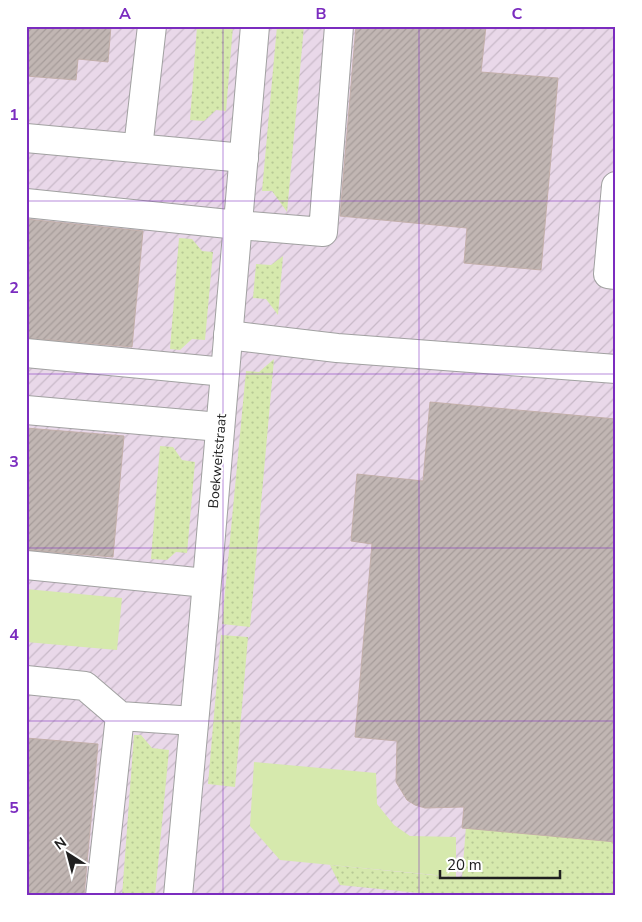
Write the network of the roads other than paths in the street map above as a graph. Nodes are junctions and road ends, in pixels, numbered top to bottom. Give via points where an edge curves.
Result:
1 (152, 26) edge
2 (255, 26) edge
3 (339, 26) edge
4 (26, 138) edge
5 (138, 148) junction
6 (244, 158) junction
7 (616, 186) edge
8 (26, 203) edge
9 (238, 225) junction
10 (616, 274) edge
11 (228, 335) junction
12 (26, 353) edge
13 (616, 369) edge
14 (225, 372) junction
15 (26, 410) edge
16 (220, 427) junction
17 (26, 565) edge
18 (206, 583) junction
19 (26, 680) edge
20 (120, 716) junction
21 (194, 721) junction
22 (100, 896) edge
23 (178, 896) edge

1 - 5 street
2 - 6 street, Boekweitstraat
3 - 9 street via 323,232
4 - 5 street
5 - 6 street
6 - 9 street, Boekweitstraat
7 - 10 street via 608,274
8 - 9 street
9 - 11 street, Boekweitstraat
11 - 13 street via 337,348
11 - 14 street, Boekweitstraat
12 - 14 street
14 - 16 street, Boekweitstraat
15 - 16 street
16 - 18 street, Boekweitstraat
17 - 18 street
18 - 21 street, Boekweitstraat
19 - 20 street via 85,686
20 - 21 street
20 - 22 street
21 - 23 street, Boekweitstraat

